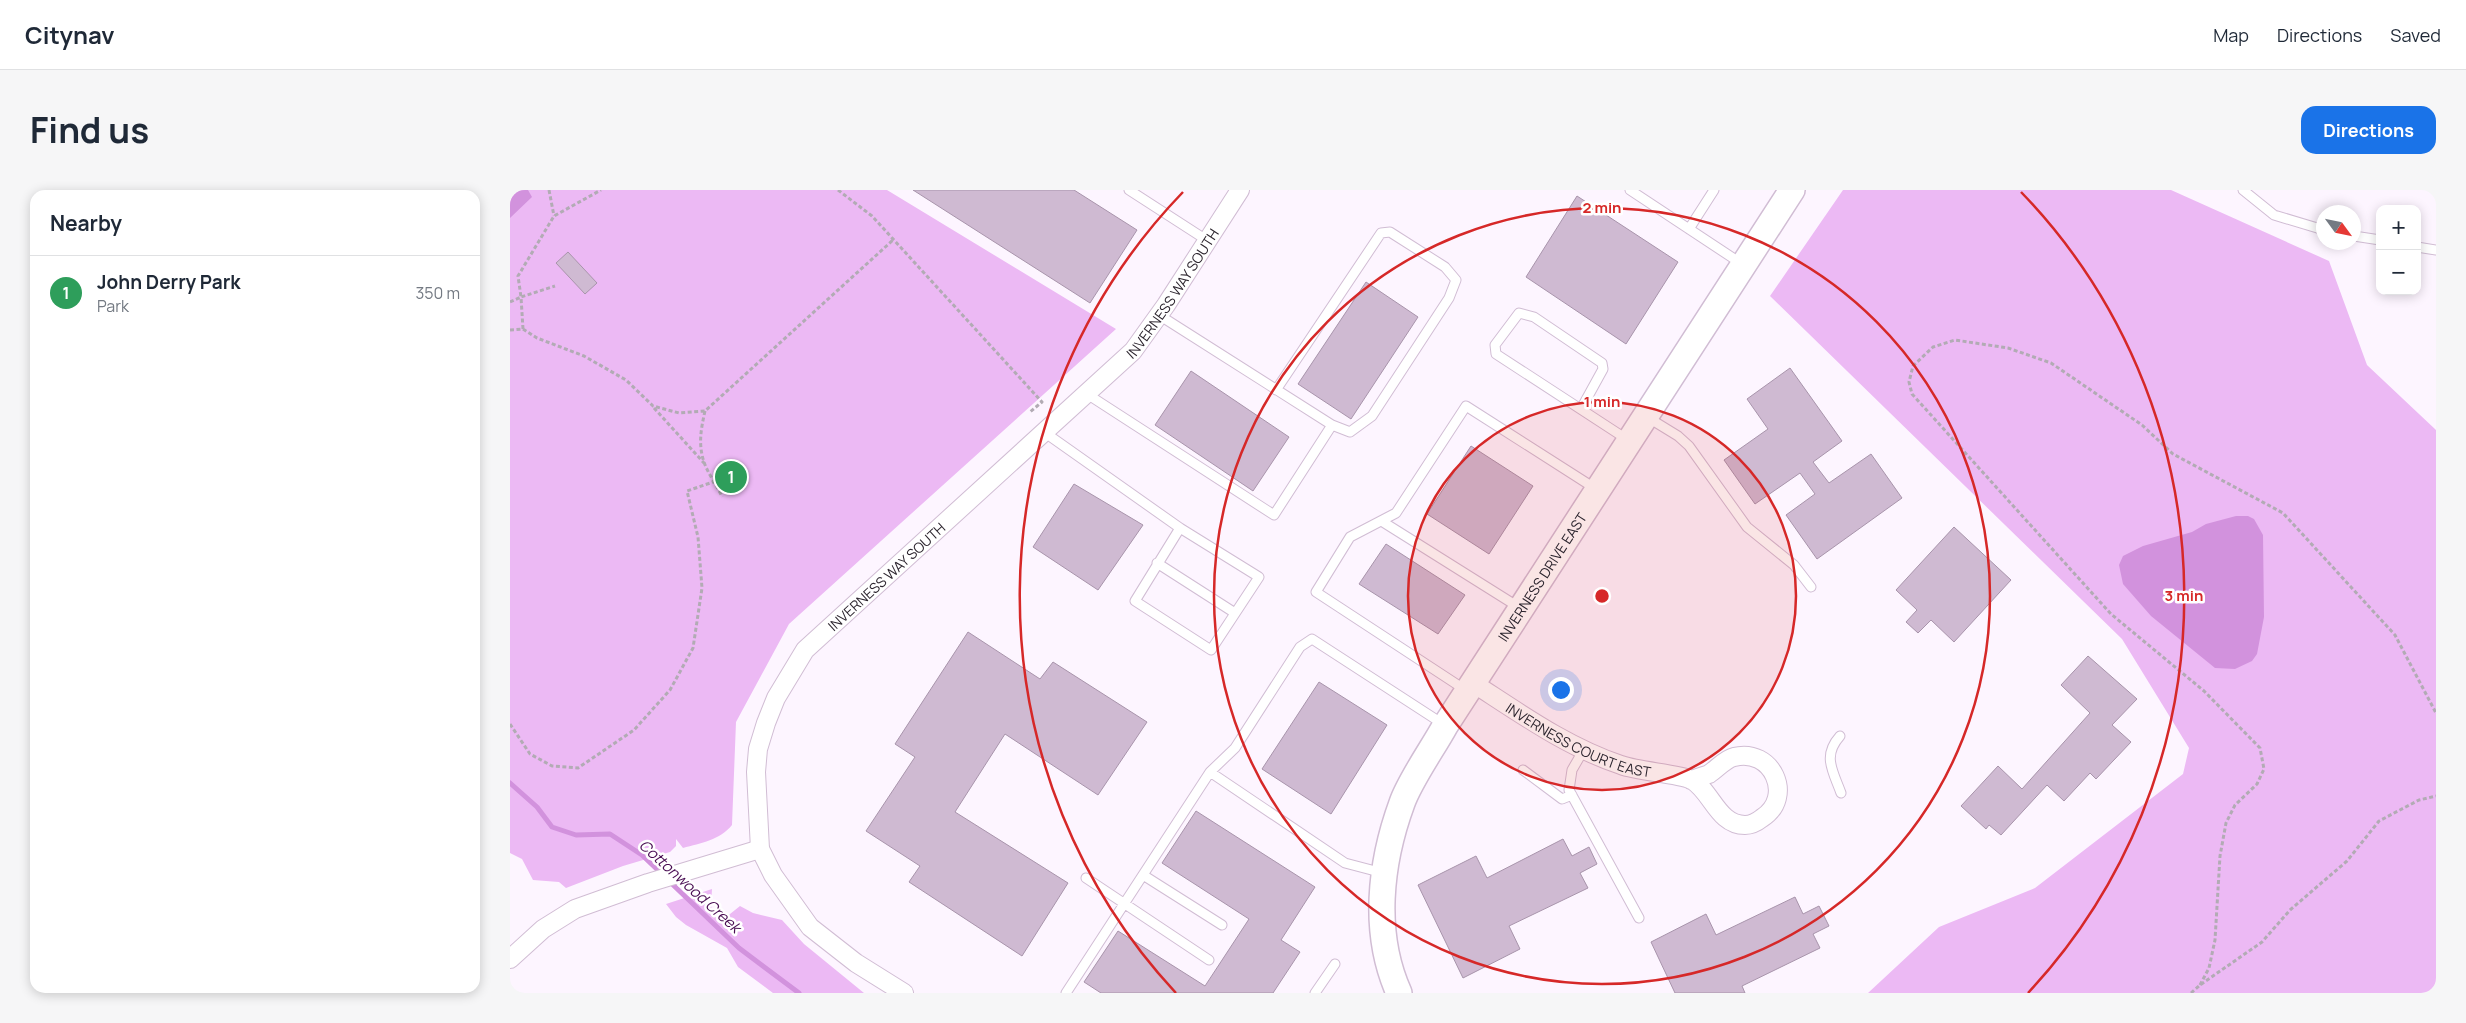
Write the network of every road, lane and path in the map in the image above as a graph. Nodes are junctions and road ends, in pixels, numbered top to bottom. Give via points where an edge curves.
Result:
1 (549, 190) edge
2 (601, 190) edge
3 (838, 190) edge
4 (1129, 190) edge
5 (1240, 190) edge
6 (1630, 190) edge
7 (1714, 190) edge
8 (1792, 190) edge
9 (2243, 190) edge
10 (554, 216) junction
11 (1689, 228) junction
12 (2316, 228) edge
13 (2361, 237) edge
14 (2376, 239) edge
15 (893, 240) junction
16 (1208, 241) junction
17 (2421, 248) edge
18 (2436, 250) edge
19 (1743, 264) junction
20 (555, 286) dead end
21 (521, 297) junction
22 (510, 302) edge
23 (1159, 315) junction
24 (523, 329) junction
25 (510, 330) edge
26 (1276, 390) junction
27 (1087, 394) junction
28 (653, 406) junction
29 (1581, 409) junction
30 (705, 411) junction
31 (1030, 412) dead end
32 (1645, 415) junction
33 (1332, 425) junction
34 (1043, 428) junction
35 (1628, 440) junction
36 (704, 463) junction
37 (716, 481) junction
38 (1597, 490) junction
39 (722, 497) dead end
40 (1383, 522) junction
41 (1180, 528) junction
42 (1157, 563) junction
43 (1811, 587) dead end
44 (1521, 608) junction
45 (1235, 614) junction
46 (1470, 687) junction
47 (2436, 713) edge
48 (510, 724) edge
49 (1445, 726) junction
50 (1840, 736) dead end
51 (1583, 751) junction
52 (1523, 770) dead end
53 (1210, 772) junction
54 (1691, 780) junction
55 (1841, 793) dead end
56 (1572, 795) junction
57 (2436, 796) edge
58 (760, 849) junction
59 (1383, 873) junction
60 (1143, 875) junction
61 (1086, 878) dead end
62 (1124, 903) junction
63 (1639, 918) dead end
64 (1222, 925) dead end
65 (510, 959) edge
66 (1209, 960) dead end
67 (1335, 964) dead end
68 (2200, 985) junction
69 (904, 993) edge
70 (1066, 993) edge
71 (1315, 993) edge
72 (1399, 993) edge
73 (2191, 993) edge

1 - 10 path
2 - 10 path
3 - 15 path via 872,216
4 - 16 lane
5 - 16 street, INVERNESS WAY SOUTH
6 - 11 lane
7 - 11 lane
8 - 19 main road, INVERNESS DRIVE EAST
9 - 12 lane via 2274,215
10 - 21 path via 518,276
11 - 19 lane
13 - 14 lane
15 - 30 path
15 - 31 path via 1042,402
16 - 23 street, INVERNESS WAY SOUTH
17 - 18 lane
19 - 32 main road, INVERNESS DRIVE EAST
20 - 21 path
21 - 22 path
21 - 24 path
23 - 26 lane
23 - 27 street, INVERNESS WAY SOUTH via 1133,351
24 - 25 path
24 - 28 path via 537,338 584,356 626,380
26 - 33 lane
26 - 33 lane via 1381,233 1390,232 1444,267 1456,280 1449,298 1372,416 1350,432
27 - 33 lane via 1274,515
27 - 34 street, INVERNESS WAY SOUTH
28 - 30 path via 679,412
28 - 36 path
29 - 29 lane via 1496,354 1495,345 1519,313 1534,317 1602,364 1603,369
29 - 35 lane
30 - 36 path via 699,439
32 - 35 main road, INVERNESS DRIVE EAST
32 - 43 lane via 1689,446 1747,527 1794,565
34 - 41 lane
34 - 58 street, INVERNESS WAY SOUTH via 797,661 776,698 758,749
35 - 38 main road, INVERNESS DRIVE EAST
36 - 37 path
37 - 39 path
37 - 48 path via 686,491 698,537 702,588 693,648 670,690 634,730 578,768 552,766 530,754
38 - 40 lane via 1466,406 1396,513
38 - 44 main road, INVERNESS DRIVE EAST
40 - 44 lane
40 - 46 lane via 1350,537 1316,592
41 - 42 lane
41 - 45 lane via 1259,577
42 - 45 lane
42 - 45 lane via 1135,601 1211,650
44 - 46 main road, INVERNESS DRIVE EAST
46 - 49 main road, INVERNESS DRIVE EAST
46 - 51 street, INVERNESS COURT EAST
47 - 68 path via 2395,635 2283,513 2173,454 2142,426 2051,362 2008,348 1955,340 1934,347 1913,366 1909,382 1912,394 2104,606 2204,691 2260,748 2264,769 2257,784 2235,805 2226,823 2220,856 2215,940 2209,968
49 - 53 lane via 1312,639 1300,647 1234,748
49 - 59 main road, INVERNESS DRIVE EAST via 1402,801
50 - 55 lane via 1831,747 1829,762
51 - 54 street, INVERNESS COURT EAST via 1623,766
51 - 56 lane via 1572,770 1569,790
52 - 56 lane via 1562,799
53 - 59 lane via 1345,863
53 - 60 lane
54 - 54 street via 1726,818 1744,825 1754,824 1770,813 1778,799 1776,774 1755,757 1733,757 1709,774
56 - 63 lane
57 - 68 path via 2419,800 2379,821 2346,861 2290,910 2262,942
58 - 65 street via 586,904 532,937
58 - 69 street, INVERNESS WAY SOUTH via 773,874 810,927 856,963
59 - 72 main road, INVERNESS DRIVE EAST via 1381,905 1385,946
60 - 62 lane
60 - 64 lane
61 - 62 lane
62 - 66 lane
62 - 70 lane
67 - 71 lane
68 - 73 path

